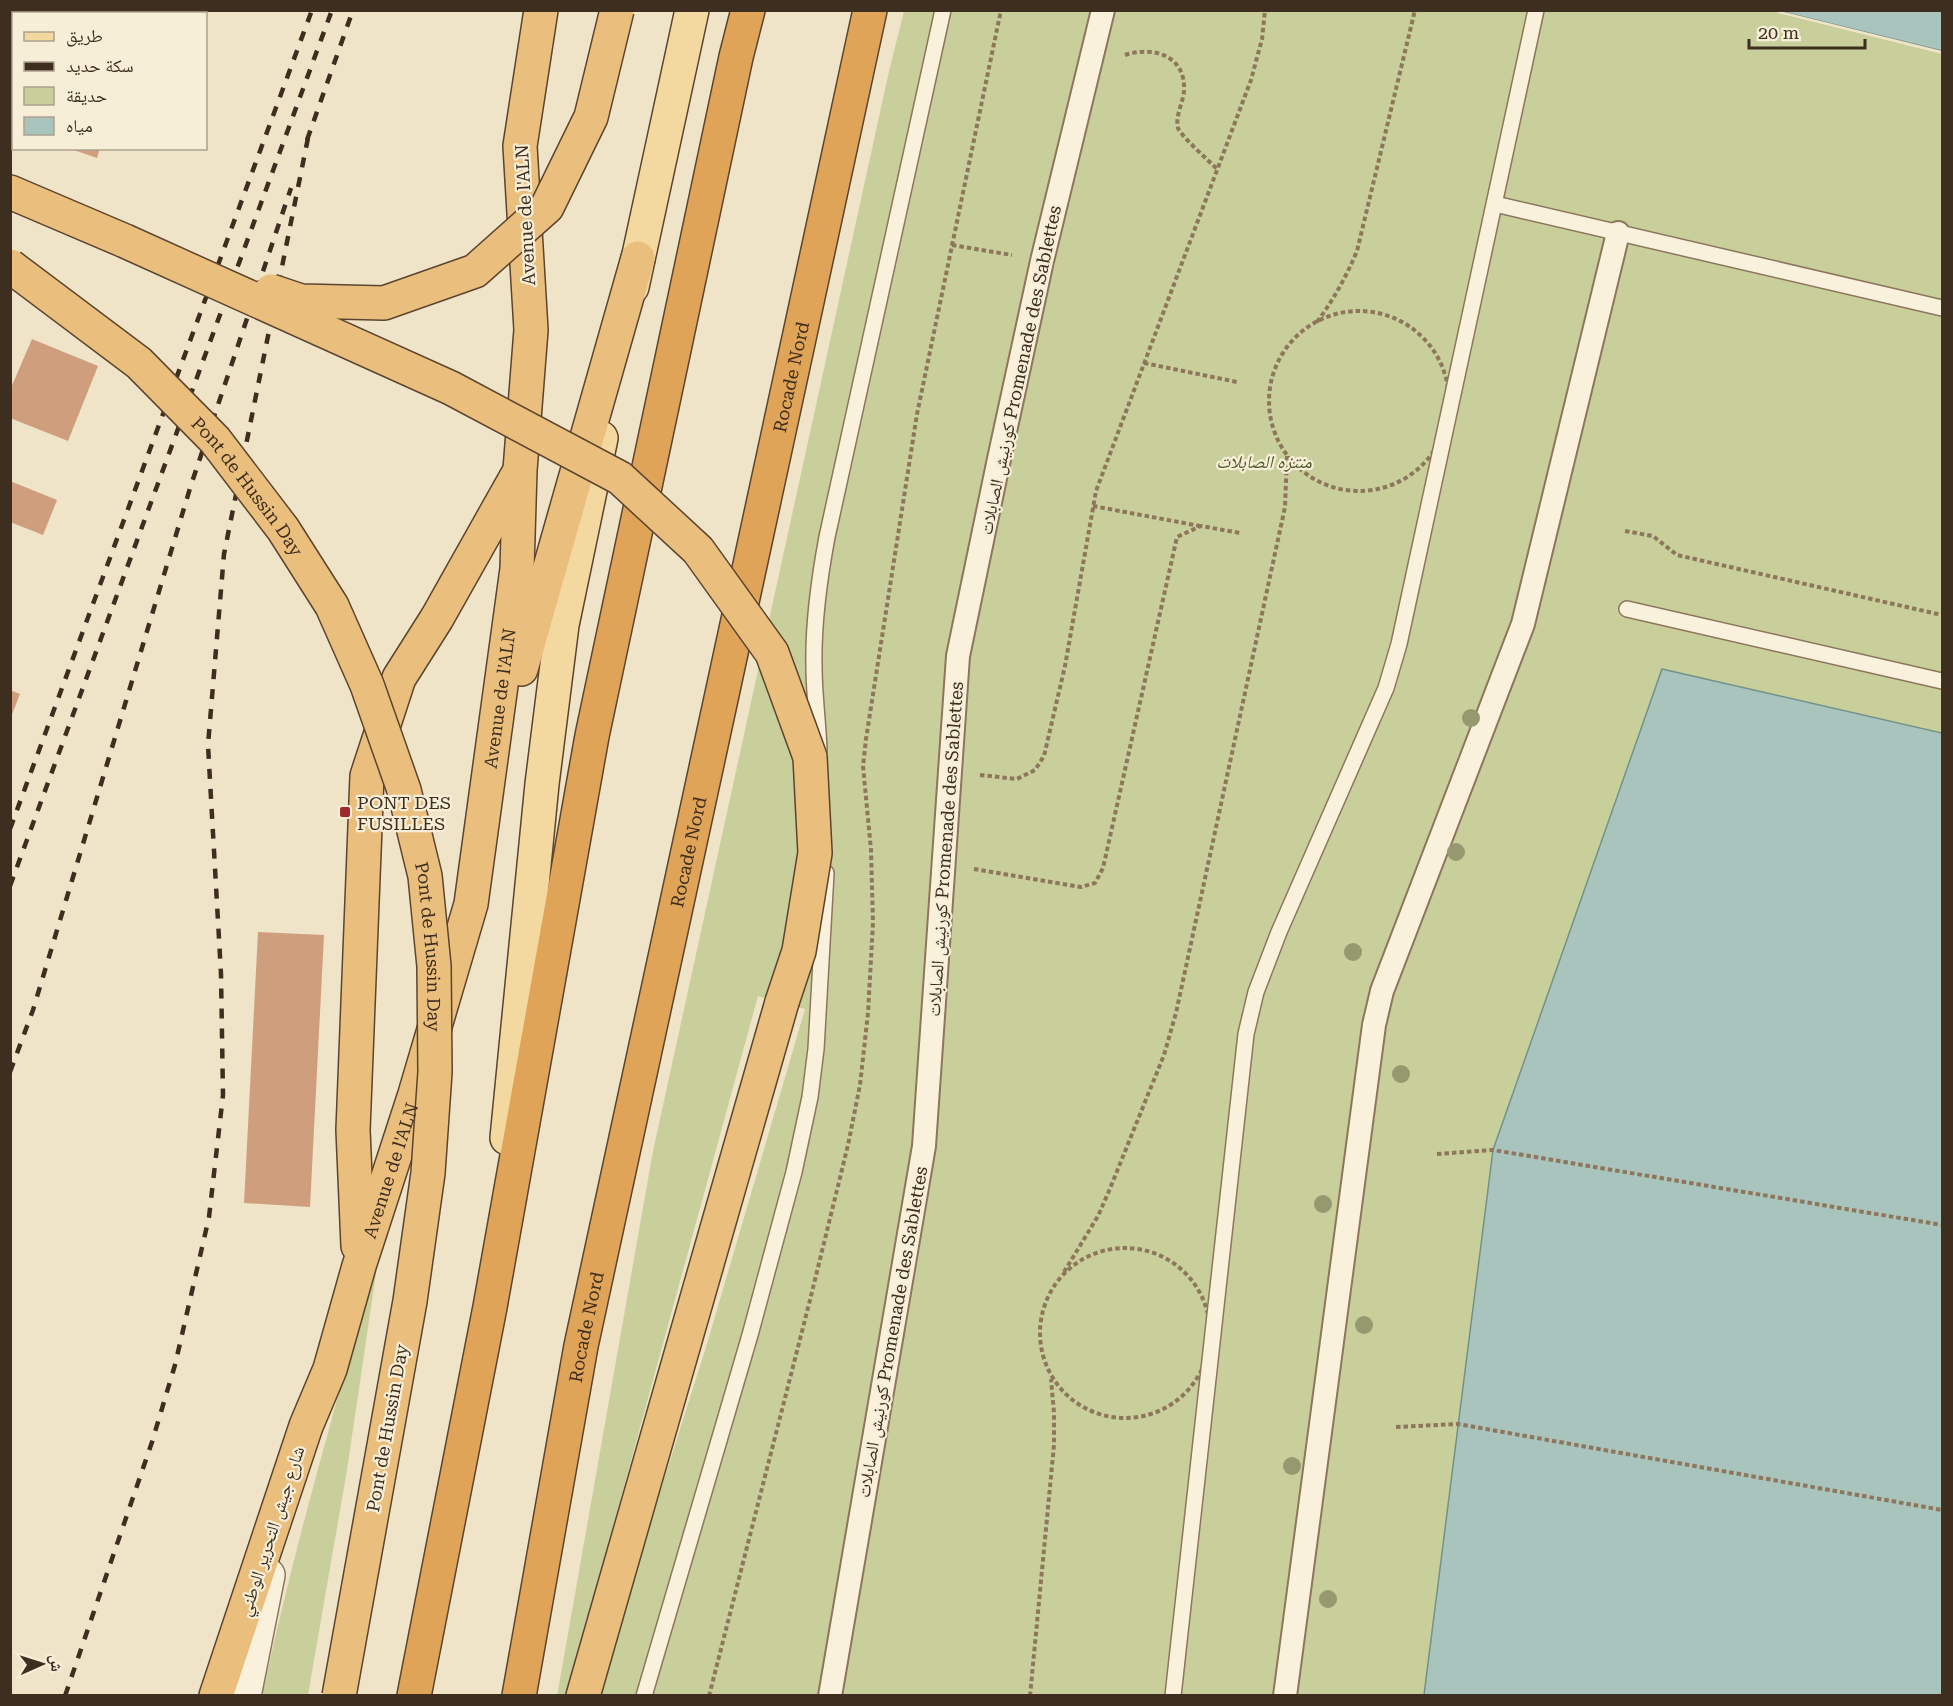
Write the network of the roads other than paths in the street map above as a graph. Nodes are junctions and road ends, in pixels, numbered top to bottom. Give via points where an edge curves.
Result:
1 (541, 10) edge
2 (616, 10) edge
3 (692, 10) edge
4 (748, 10) edge
5 (870, 10) edge
6 (943, 10) edge
7 (1103, 10) edge
8 (1536, 10) edge
9 (10, 192) edge
10 (1495, 204) junction
11 (1618, 233) junction
12 (125, 241) junction
13 (638, 258) junction
14 (10, 266) edge
15 (1942, 308) edge
16 (520, 470) junction
17 (1627, 609) dead end
18 (1942, 681) edge
19 (471, 904) junction
20 (359, 1266) junction
21 (490, 1307) junction
22 (330, 1369) junction
23 (216, 1695) edge
24 (244, 1695) edge
25 (339, 1695) edge
26 (414, 1695) edge
27 (519, 1695) edge
28 (583, 1695) edge
29 (644, 1695) edge
30 (830, 1695) edge
31 (1173, 1695) edge
32 (1285, 1695) edge

1 - 16 highway, Avenue de l'ALN via 520,146 531,330
2 - 12 highway, bridge via 591,117 547,207 475,271 384,303 301,301
3 - 13 main road
4 - 21 highway via 595,725
5 - 27 highway, Rocade Nord via 583,1334
6 - 29 lane via 819,579 814,667 826,816 826,875 810,1097 776,1244
7 - 30 street, كورنيش الصابلات Promenade des Sablettes via 1042,261 958,656 924,1146
8 - 10 lane
9 - 12 highway
10 - 11 lane
10 - 31 lane via 1386,688 1279,932 1256,992 1246,1034
11 - 15 lane
11 - 32 street via 1523,624 1376,1013
12 - 28 highway, bridge via 451,388 620,478 698,550 772,653 810,757 815,853 799,951
13 - 19 highway via 512,699
13 - 21 main road via 562,625 542,784
14 - 25 highway, Pont de Hussin Day, bridge via 139,363 215,440 283,529 332,606 367,684 404,790 425,876 434,966 435,1072 428,1173 408,1312
16 - 19 highway, Avenue de l'ALN via 517,569
16 - 20 highway via 399,678 367,776 353,1130
17 - 18 lane
19 - 20 highway, Avenue de l'ALN
20 - 22 highway, Avenue de l'ALN
21 - 26 highway
22 - 23 highway, شارع جيش التحرير الوطني via 306,1426
22 - 24 street via 269,1569

